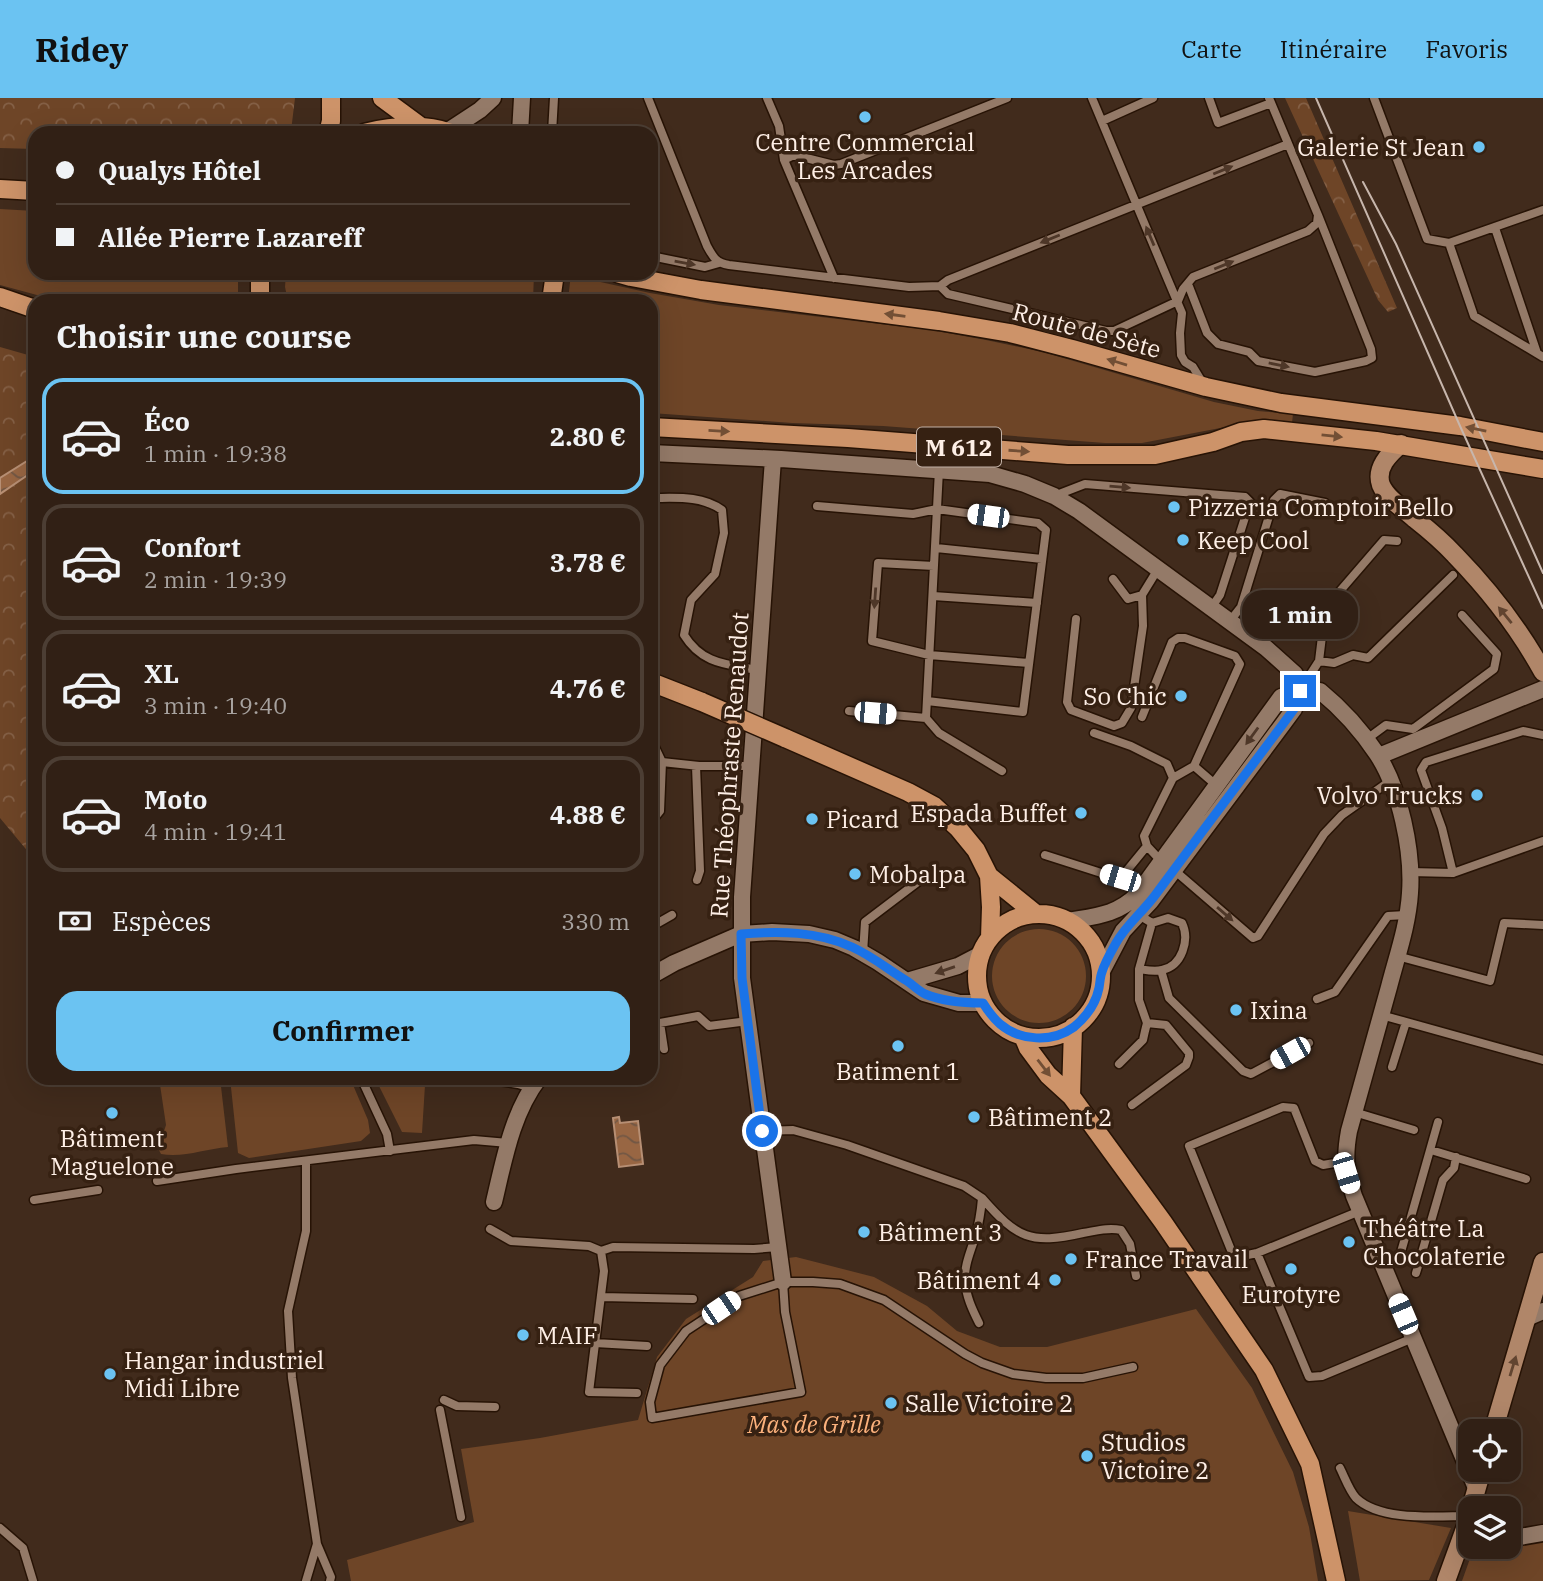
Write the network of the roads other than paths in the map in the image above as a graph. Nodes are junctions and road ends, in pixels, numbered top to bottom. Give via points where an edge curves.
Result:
1 (331, 98) edge
2 (382, 98) edge
3 (493, 98) edge
4 (522, 98) edge
5 (554, 98) edge
6 (648, 98) edge
7 (767, 98) edge
8 (1007, 98) edge
9 (1092, 98) edge
10 (1153, 98) edge
11 (1209, 98) edge
12 (1374, 98) edge
13 (1270, 101) edge
14 (1102, 121) junction
15 (330, 126) edge
16 (420, 126) edge
17 (457, 126) edge
18 (520, 126) edge
19 (552, 126) edge
20 (1288, 144) junction
21 (784, 160) junction
22 (0, 189) edge
23 (28, 191) edge
24 (1136, 204) junction
25 (1542, 213) edge
26 (1318, 215) junction
27 (1495, 228) junction
28 (1449, 243) junction
29 (658, 257) edge
30 (719, 263) junction
31 (834, 278) junction
32 (647, 280) edge
33 (1188, 284) junction
34 (940, 286) junction
35 (0, 297) edge
36 (1178, 301) junction
37 (28, 307) edge
38 (1540, 355) edge
39 (1206, 387) junction
40 (658, 427) edge
41 (1543, 442) edge
42 (1401, 444) junction
43 (658, 453) edge
44 (773, 458) junction
45 (939, 470) junction
46 (1543, 470) edge
47 (1054, 496) junction
48 (658, 498) edge
49 (1325, 503) dead end
50 (817, 506) dead end
51 (937, 509) junction
52 (1397, 541) dead end
53 (936, 548) junction
54 (1042, 559) junction
55 (934, 566) junction
56 (1158, 569) junction
57 (1453, 575) dead end
58 (1113, 579) dead end
59 (1142, 595) junction
60 (933, 596) junction
61 (1037, 603) junction
62 (1211, 608) junction
63 (1462, 615) dead end
64 (1076, 619) dead end
65 (1230, 621) junction
66 (929, 655) junction
67 (1319, 661) junction
68 (1029, 663) junction
69 (757, 670) junction
70 (1543, 672) edge
71 (658, 685) edge
72 (1543, 689) edge
73 (1300, 691) junction
74 (927, 702) junction
75 (849, 711) dead end
76 (926, 718) junction
77 (1142, 718) dead end
78 (1094, 733) dead end
79 (1543, 735) edge
80 (1367, 739) junction
81 (658, 754) edge
82 (1379, 756) junction
83 (662, 762) junction
84 (696, 766) junction
85 (751, 766) junction
86 (1194, 766) junction
87 (1002, 771) dead end
88 (1172, 778) junction
89 (1390, 781) junction
90 (1216, 785) junction
91 (658, 813) edge
92 (1543, 841) edge
93 (1147, 846) junction
94 (1045, 855) dead end
95 (1167, 865) junction
96 (1410, 872) junction
97 (1453, 873) junction
98 (989, 876) junction
99 (923, 878) dead end
100 (697, 880) dead end
101 (1036, 914) junction
102 (672, 915) dead end
103 (1406, 915) junction
104 (1145, 919) junction
105 (1069, 921) junction
106 (658, 923) edge
107 (1543, 925) edge
108 (741, 934) junction
109 (990, 938) junction
110 (863, 953) junction
111 (981, 954) junction
112 (1397, 956) junction
113 (1139, 970) junction
114 (1161, 970) junction
115 (658, 972) edge
116 (1101, 973) junction
117 (907, 981) junction
118 (1317, 999) dead end
119 (983, 1003) junction
120 (1381, 1015) junction
121 (748, 1021) junction
122 (1406, 1022) junction
123 (1147, 1023) junction
124 (1073, 1027) junction
125 (1023, 1036) junction
126 (1309, 1042) dead end
127 (664, 1049) dead end
128 (1543, 1060) edge
129 (1119, 1064) dead end
130 (1392, 1068) dead end
131 (364, 1085) edge
132 (534, 1085) edge
133 (1071, 1096) junction
134 (1132, 1105) dead end
135 (1354, 1112) junction
136 (1438, 1122) dead end
137 (1414, 1130) dead end
138 (762, 1131) junction
139 (508, 1143) junction
140 (1431, 1150) junction
141 (390, 1151) junction
142 (1456, 1157) junction
143 (306, 1161) junction
144 (1346, 1161) junction
145 (1526, 1179) dead end
146 (157, 1181) dead end
147 (98, 1190) dead end
148 (982, 1198) junction
149 (34, 1199) dead end
150 (495, 1202) dead end
151 (1360, 1211) junction
152 (489, 1229) dead end
153 (778, 1247) junction
154 (601, 1251) junction
155 (1257, 1253) junction
156 (1543, 1262) edge
157 (1383, 1266) junction
158 (1416, 1273) dead end
159 (1136, 1276) dead end
160 (783, 1282) junction
161 (601, 1297) junction
162 (693, 1300) dead end
163 (1535, 1315) edge
164 (979, 1323) dead end
165 (1413, 1338) junction
166 (595, 1343) junction
167 (647, 1346) dead end
168 (1133, 1367) dead end
169 (637, 1393) dead end
170 (444, 1400) dead end
171 (495, 1407) dead end
172 (440, 1410) dead end
173 (1498, 1419) edge
174 (1340, 1468) dead end
175 (1478, 1482) edge
176 (1476, 1488) junction
177 (1474, 1496) edge
178 (1458, 1515) edge
179 (461, 1517) dead end
180 (0, 1528) edge
181 (1543, 1532) edge
182 (1521, 1536) edge
183 (317, 1544) junction
184 (1458, 1558) edge
185 (33, 1581) edge
186 (306, 1581) edge
187 (330, 1581) edge
188 (1336, 1581) edge
189 (1446, 1581) edge

1 - 15 main road
2 - 16 main road
3 - 17 street
4 - 18 street
5 - 19 lane
6 - 30 lane via 707,246
7 - 21 lane via 779,126
8 - 21 lane via 841,164 798,156
9 - 14 lane
10 - 14 lane
11 - 13 lane via 1218,123
12 - 28 lane via 1427,239
13 - 20 lane
14 - 24 lane
24 -> 20 lane
20 - 26 lane
21 - 31 lane
22 - 23 main road
24 -> 34 lane
36 -> 24 lane
25 - 27 lane
33 -> 26 lane via 1193,277 1308,231
33 -> 26 lane via 1217,344 1249,352 1258,361 1315,372 1366,361 1371,349
27 - 28 lane
27 - 38 lane
28 - 38 lane via 1474,316
29 -> 30 lane via 705,267
30 - 31 lane
31 - 34 lane
39 -> 32 main road, Route de Sète via 1010,333
33 - 36 lane
34 - 36 lane via 948,294 1108,331
35 - 37 main road
36 - 39 lane via 1181,355
41 -> 39 main road, Route de Sète via 1460,426 1281,403
40 -> 42 main road, M 612 via 1068,455 1155,455 1264,429
42 - 46 main road, M 612
70 -> 42 street via 1512,623 1469,570 1385,492 1380,471
43 - 44 street
44 - 45 street
44 - 69 street, Rue Théophraste Renaudot
45 - 47 street via 990,474
45 - 51 lane
47 - 56 street
47 -> 62 lane via 1085,484 1245,497 1250,502 1220,595
48 - 69 lane via 697,499 722,510 724,533 715,575 691,600 684,635 701,655
49 - 65 lane via 1280,494 1274,500 1241,607
50 - 51 lane via 913,514
51 - 53 lane
51 - 54 lane via 1038,523 1046,530
52 - 67 lane via 1384,540 1321,613 1324,628
53 - 54 lane
53 - 55 lane
54 - 61 lane
55 - 60 lane
55 -> 66 lane via 878,563 872,641
56 - 59 lane
56 - 62 street
57 - 67 lane via 1368,658 1353,655 1334,663
58 - 59 lane via 1128,599
59 - 64 lane via 1143,626 1130,708 1122,723 1114,726 1071,710 1067,702
60 - 61 lane
60 - 66 lane
61 - 68 lane
62 - 65 street
63 - 80 lane via 1497,654 1494,669 1413,729 1386,725
65 - 73 street via 1295,674
66 - 68 lane
66 - 74 lane
67 - 73 lane
68 - 74 lane via 1023,712
69 - 85 street, Rue Théophraste Renaudot
71 - 98 main road, bridge via 934,806 976,850
72 - 82 street
73 - 80 street via 1320,691
73 -> 90 street via 1281,697
73 - 95 street via 1294,709
74 - 76 lane
75 - 76 lane
76 - 87 lane via 939,733
77 - 86 lane via 1172,642 1178,638 1235,656 1240,664
78 - 88 lane via 1167,764
79 - 97 lane via 1523,731 1426,762 1421,770
80 - 82 street
81 - 83 lane
82 - 89 street
83 - 84 lane
83 - 91 lane
84 - 85 lane
84 - 100 lane
85 - 108 street, Rue Théophraste Renaudot
86 - 88 lane
86 - 90 lane
88 - 93 lane via 1144,836
95 -> 89 lane via 1252,938 1258,936 1324,834 1342,815
89 - 96 street via 1404,823
90 - 95 street
92 - 97 lane
93 - 94 lane via 1120,878
93 - 95 lane
95 - 104 street
95 - 105 street via 1118,910
96 - 97 lane
96 - 103 street
98 - 101 main road
98 - 109 main road
99 - 110 lane via 865,922
101 - 105 main road
101 - 109 main road via 1010,921
102 - 106 lane
103 - 112 street
103 - 118 lane via 1388,916 1335,992
104 - 113 lane
104 - 114 lane via 1173,918 1184,927 1181,954
104 - 116 street via 1123,931
105 - 116 main road via 1097,952
107 - 112 lane via 1504,923 1490,981
108 - 110 street via 809,934
108 - 115 street
108 - 121 street, Rue Théophraste Renaudot
109 - 111 main road
110 - 117 street
111 -> 117 street
111 - 119 main road via 977,979
112 - 120 street
113 - 114 lane
113 - 123 lane via 1139,1000
114 - 126 lane via 1169,998 1243,1071 1251,1074
116 - 124 main road via 1094,1004
117 - 119 street via 924,993 958,1003
119 - 125 main road via 999,1024
120 - 122 lane
120 - 135 street
121 - 127 lane via 709,1026 698,1016 660,1023
121 - 138 street, Rue Théophraste Renaudot
122 - 128 lane
122 - 130 lane
123 - 129 lane via 1143,1040
123 - 134 lane via 1166,1025 1189,1057 1186,1065
124 - 125 main road via 1044,1038
124 - 133 main road
125 -> 133 main road via 1048,1075
131 - 141 lane via 387,1133
132 - 139 street
133 - 188 main road via 1264,1370 1310,1464
135 - 137 lane
135 - 144 street
136 - 140 lane
138 - 148 lane via 793,1130 847,1145 964,1186
138 - 153 street, Rue Théophraste Renaudot
139 - 141 lane via 474,1140
139 - 150 street
140 - 142 lane
140 - 157 lane via 1399,1259
141 - 143 lane
142 - 145 lane
142 - 158 lane via 1454,1168 1443,1180
143 - 146 lane
143 - 183 lane via 306,1231 288,1311 292,1378
144 - 151 street
144 - 155 lane via 1322,1166 1315,1161 1294,1108 1283,1107 1189,1146 1231,1250 1243,1256
147 - 149 lane
148 - 159 lane via 1015,1231 1044,1239 1121,1230 1130,1244
148 - 164 lane via 965,1279
151 - 155 lane
151 - 157 street
152 - 154 lane via 511,1241
153 - 154 lane via 613,1247
153 - 160 street, Rue Théophraste Renaudot
154 - 161 lane
155 - 165 lane via 1309,1377 1322,1376
156 - 163 street
157 - 165 street
160 - 160 lane via 739,1296 686,1331 660,1364 650,1402 652,1418 801,1392
160 - 168 lane via 840,1284 884,1300 965,1354 1013,1374 1083,1378
161 - 162 lane
161 - 166 lane
173 -> 163 street
165 - 176 street
166 - 167 lane
166 - 169 lane via 589,1392
170 - 171 lane via 457,1406
172 - 179 lane
174 - 178 lane via 1353,1495 1367,1507 1402,1515
175 - 176 street
176 - 177 street
180 - 185 lane via 23,1548
181 - 182 street
183 - 186 lane
183 - 187 lane
184 - 189 street

